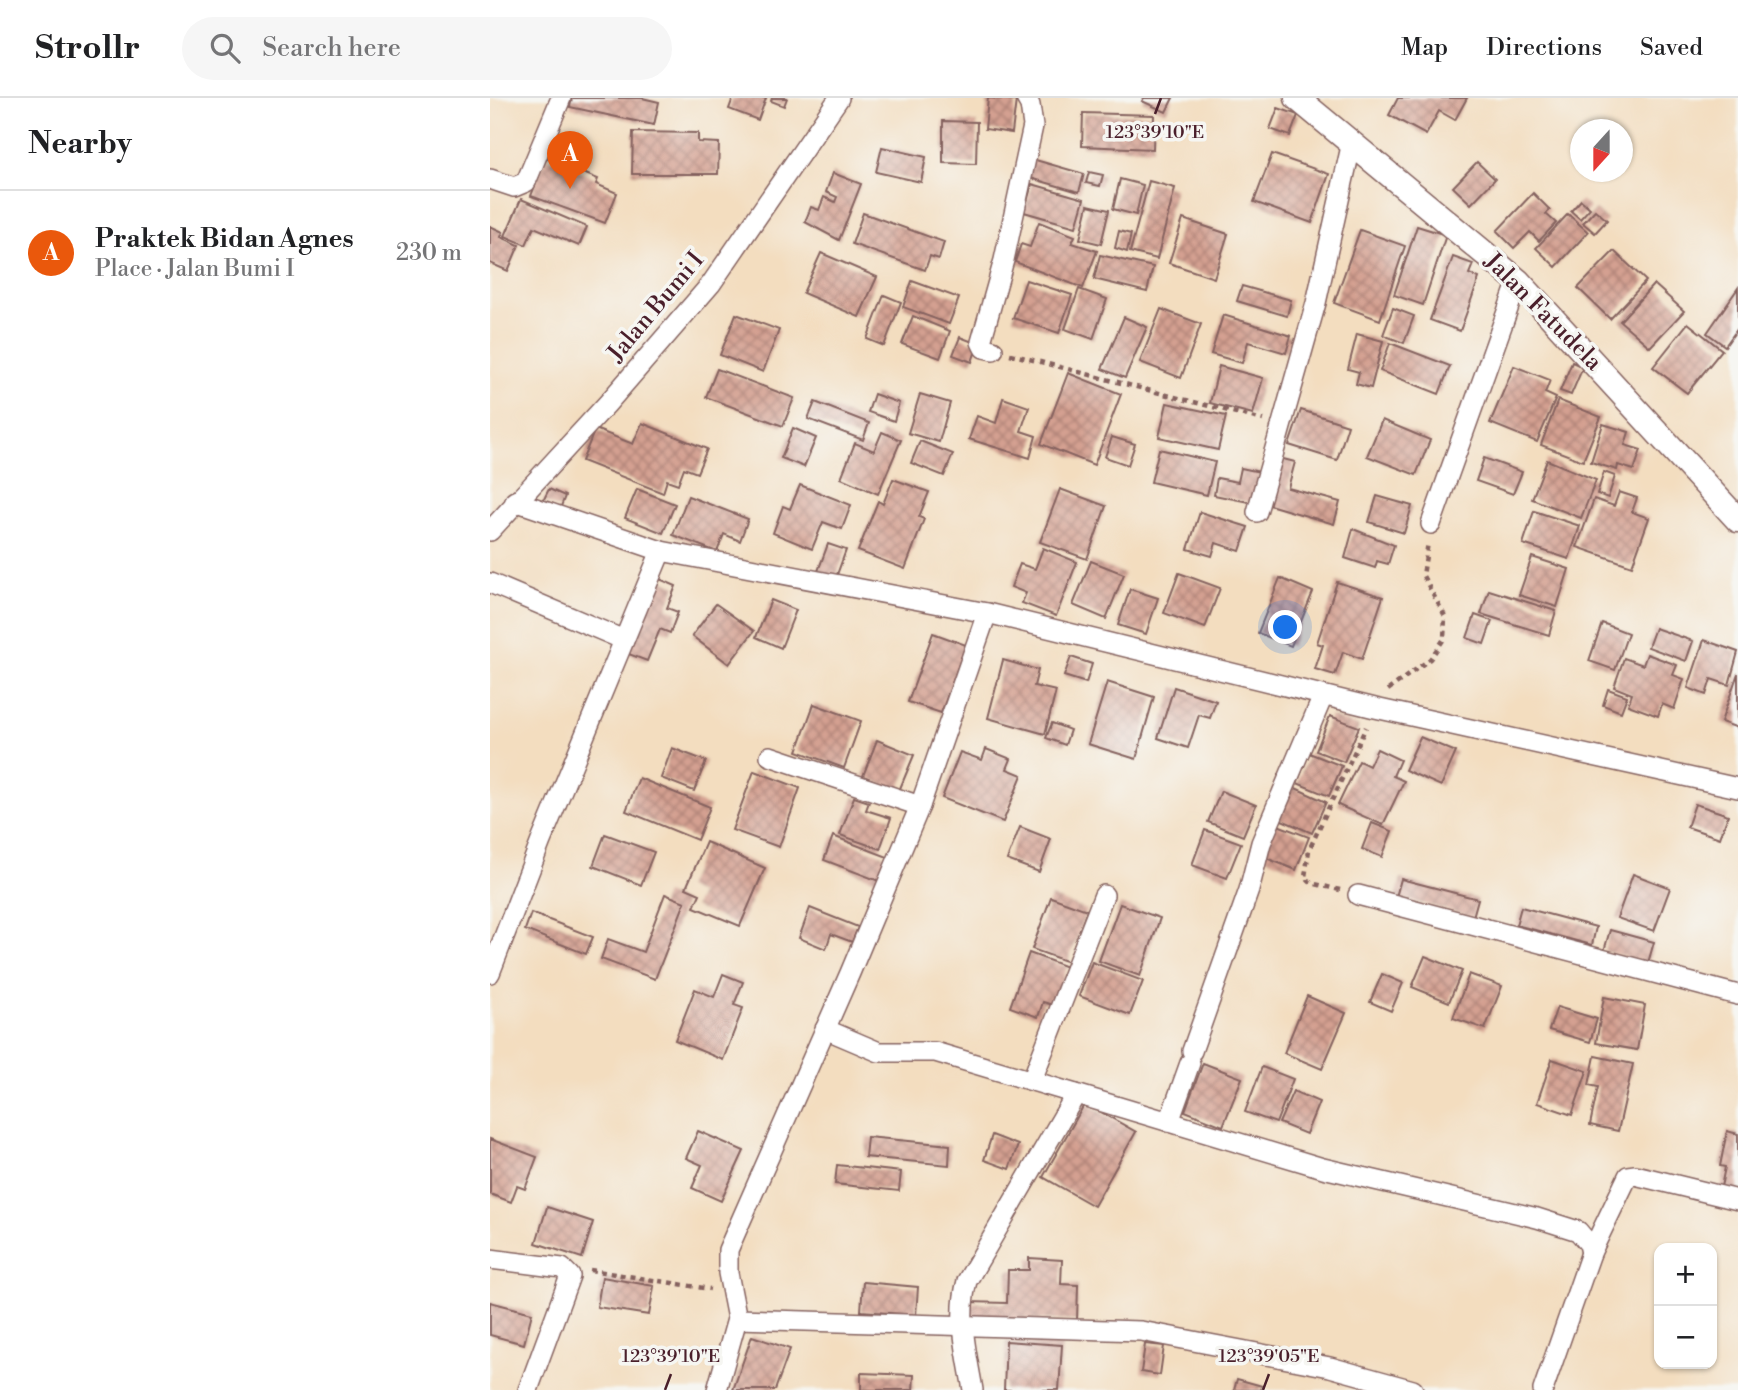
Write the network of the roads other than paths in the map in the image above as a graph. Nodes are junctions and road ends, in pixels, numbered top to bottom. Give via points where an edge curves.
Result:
1 (561, 98) edge
2 (839, 98) edge
3 (1026, 98) edge
4 (1297, 98) edge
5 (1352, 142) junction
6 (490, 179) edge
7 (1518, 281) junction
8 (992, 351) road end
9 (516, 501) junction
10 (1257, 512) dead end
11 (1738, 520) edge
12 (1431, 524) road end
13 (490, 531) edge
14 (661, 551) junction
15 (490, 583) edge
16 (988, 614) junction
17 (624, 640) junction
18 (1323, 696) junction
19 (770, 756) dead end
20 (1738, 788) edge
21 (920, 806) junction
22 (1104, 895) dead end
23 (1357, 895) road end
24 (490, 973) edge
25 (1738, 995) edge
26 (825, 1029) junction
27 (1032, 1080) junction
28 (1076, 1094) junction
29 (1169, 1122) junction
30 (1738, 1200) edge
31 (1591, 1254) junction
32 (490, 1259) edge
33 (737, 1319) junction
34 (962, 1327) junction
35 (528, 1390) edge
36 (717, 1390) edge
37 (973, 1390) edge
38 (1413, 1390) edge
39 (1543, 1390) edge

1 - 6 street via 526,181 513,187
2 - 9 street, Jalan Bumi I via 711,284
3 - 8 street via 1033,126 981,342
4 - 5 street, Jalan Fatudela
5 - 7 street, Jalan Fatudela
5 - 10 street via 1328,256
7 - 11 street, Jalan Fatudela
7 - 12 street
9 - 13 street, Jalan Bumi I
9 - 14 street
14 - 16 street
14 - 17 street
15 - 17 street
16 - 18 street
16 - 21 street
17 - 24 street
18 - 20 street
18 - 29 street via 1261,843
19 - 21 street
21 - 26 street
22 - 27 street
23 - 25 street
26 - 27 street via 879,1052 935,1052
26 - 33 street via 728,1251
27 - 28 street
28 - 29 street
28 - 34 street via 967,1281
29 - 31 street via 1323,1168 1537,1217 1578,1231
30 - 31 street via 1628,1176
31 - 39 street
32 - 35 street via 550,1265 570,1276
33 - 34 street
33 - 36 street
34 - 37 street
34 - 38 street via 1141,1331 1331,1367

